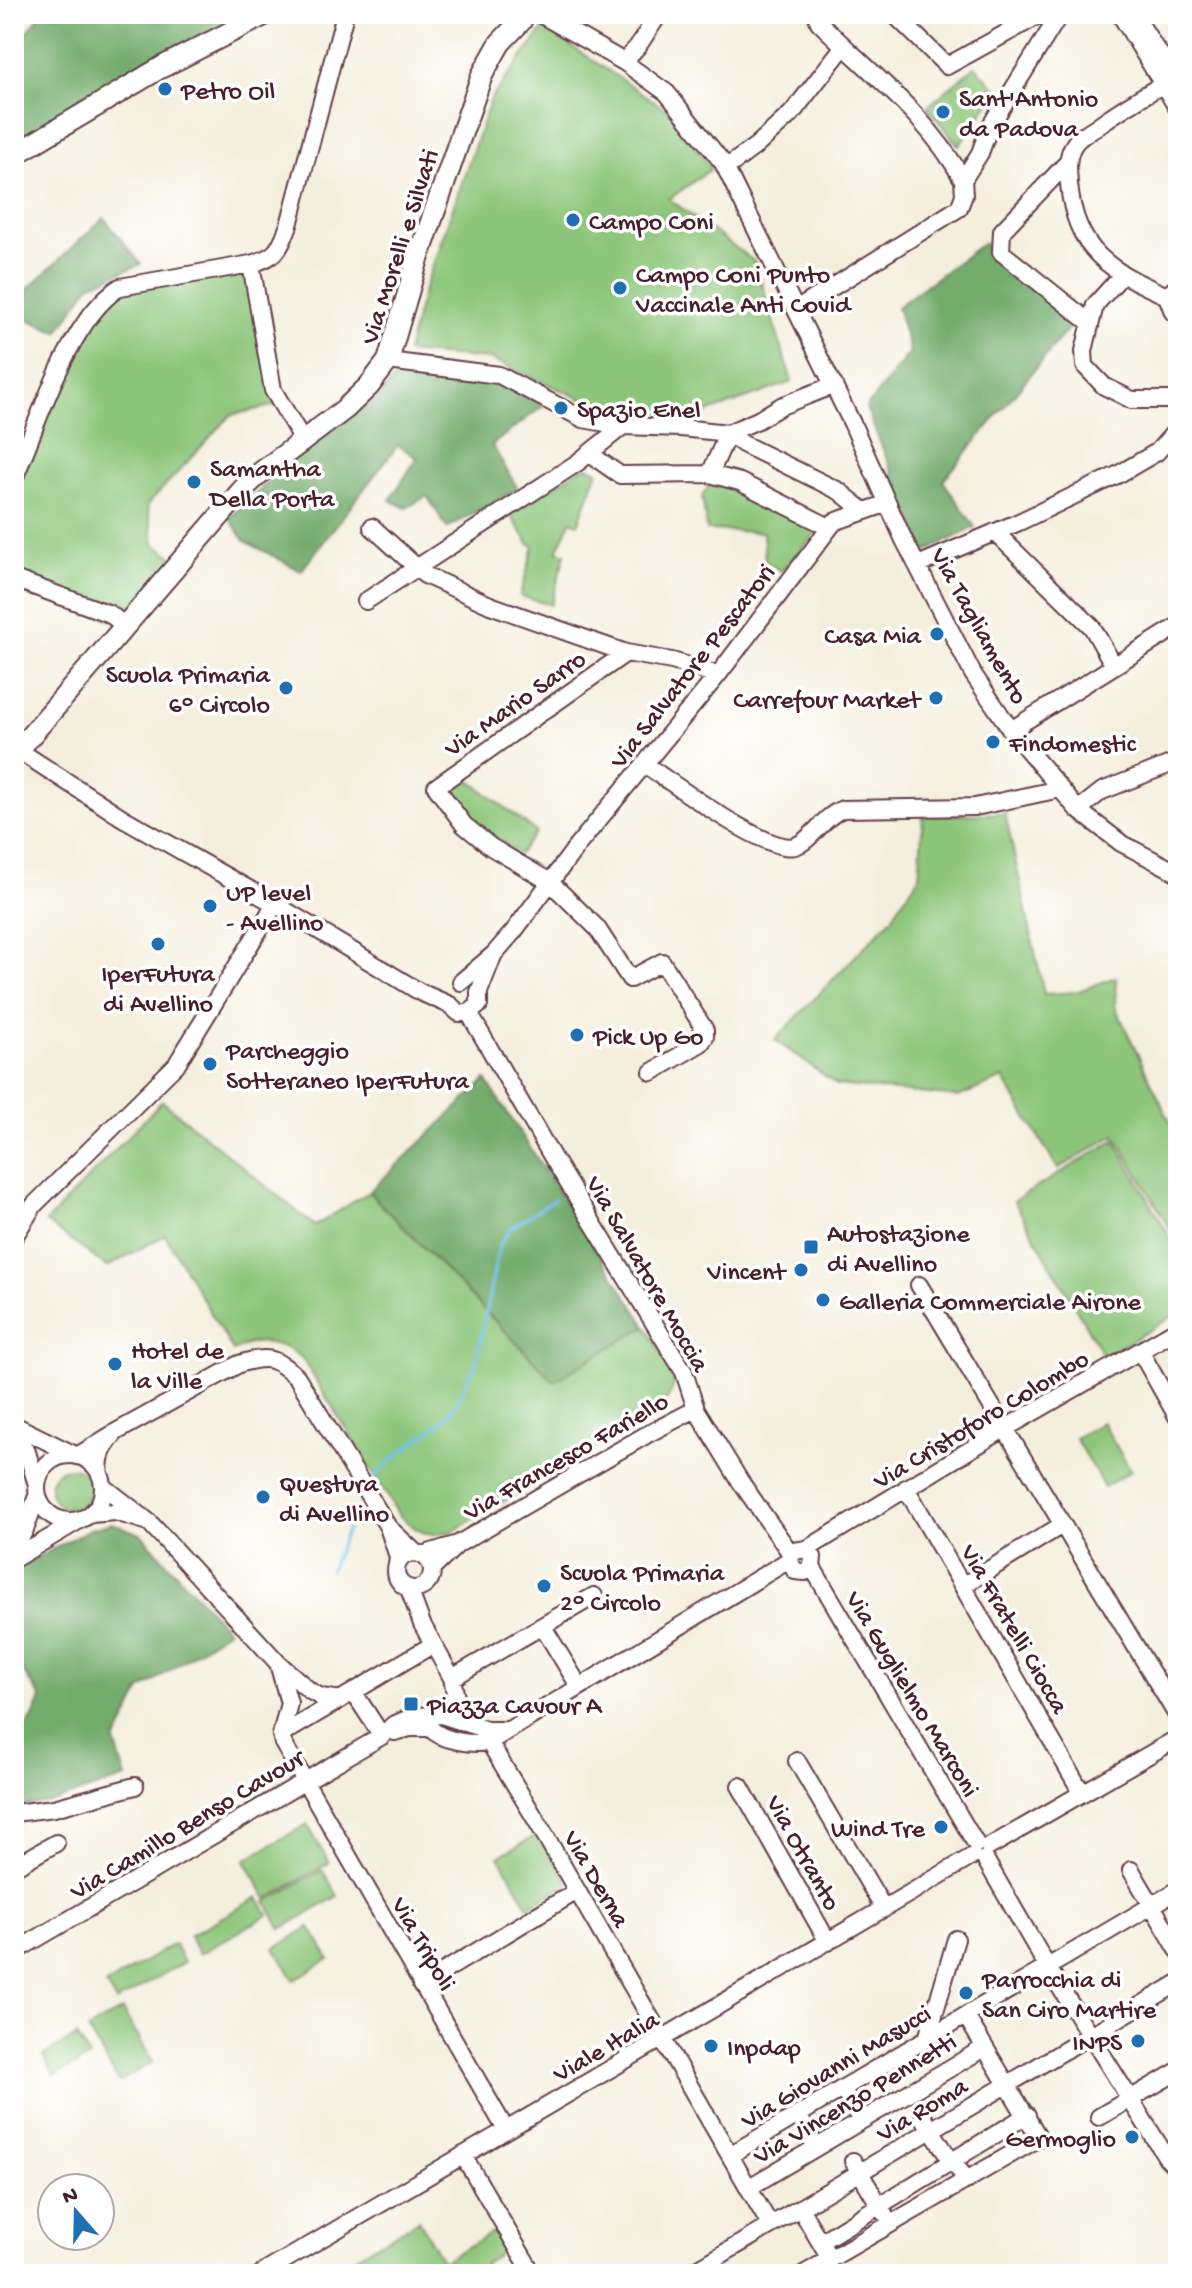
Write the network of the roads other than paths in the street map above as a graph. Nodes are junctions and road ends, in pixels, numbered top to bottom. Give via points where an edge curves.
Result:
1 (266, 14) edge
2 (345, 14) edge
3 (659, 14) edge
4 (816, 14) edge
5 (894, 14) edge
6 (1041, 14) edge
7 (1060, 14) edge
8 (1120, 14) edge
9 (1134, 14) edge
10 (523, 16) edge
11 (844, 46) junction
12 (624, 62) junction
13 (1178, 76) edge
14 (1161, 85) junction
15 (1178, 109) edge
16 (989, 128) junction
17 (14, 155) edge
18 (954, 163) junction
19 (1067, 163) junction
20 (726, 168) junction
21 (963, 180) junction
22 (251, 264) junction
23 (1122, 275) junction
24 (1173, 291) edge
25 (796, 310) junction
26 (1178, 317) edge
27 (1089, 322) junction
28 (388, 361) junction
29 (834, 385) junction
30 (1178, 400) edge
31 (623, 426) junction
32 (1178, 428) edge
33 (728, 433) junction
34 (302, 439) junction
35 (590, 454) junction
36 (710, 474) junction
37 (14, 479) edge
38 (888, 503) junction
39 (864, 511) junction
40 (372, 527) dead end
41 (829, 527) junction
42 (995, 532) junction
43 (918, 565) junction
44 (416, 567) junction
45 (14, 579) edge
46 (366, 601) dead end
47 (125, 626) junction
48 (1178, 626) edge
49 (626, 653) junction
50 (1114, 666) junction
51 (718, 675) junction
52 (1011, 730) junction
53 (16, 752) edge
54 (1178, 761) edge
55 (644, 764) junction
56 (1060, 789) junction
57 (1078, 810) junction
58 (1178, 873) edge
59 (550, 882) junction
60 (275, 904) junction
61 (494, 954) junction
62 (454, 993) junction
63 (476, 1003) junction
64 (652, 1072) dead end
65 (157, 1096) dead end
66 (34, 1205) junction
67 (14, 1237) edge
68 (919, 1285) dead end
69 (1178, 1329) edge
70 (1140, 1351) junction
71 (696, 1409) junction
72 (1178, 1418) edge
73 (14, 1425) edge
74 (1004, 1429) junction
75 (116, 1432) junction
76 (14, 1433) edge
77 (77, 1456) junction
78 (102, 1481) junction
79 (906, 1488) junction
80 (37, 1491) junction
81 (86, 1517) junction
82 (149, 1522) junction
83 (1062, 1525) junction
84 (388, 1527) junction
85 (14, 1549) edge
86 (796, 1554) junction
87 (14, 1559) edge
88 (423, 1559) junction
89 (397, 1565) junction
90 (812, 1567) joint
91 (964, 1585) junction
92 (409, 1589) junction
93 (594, 1596) dead end
94 (543, 1627) junction
95 (432, 1645) junction
96 (278, 1663) junction
97 (452, 1678) junction
98 (579, 1686) junction
99 (310, 1691) junction
100 (347, 1696) junction
101 (289, 1703) junction
102 (1178, 1717) edge
103 (444, 1721) junction
104 (506, 1730) junction
105 (281, 1735) junction
106 (382, 1736) junction
107 (1178, 1738) edge
108 (458, 1740) junction
109 (489, 1742) junction
110 (797, 1761) dead end
111 (304, 1780) junction
112 (135, 1786) dead end
113 (740, 1786) dead end
114 (1082, 1793) junction
115 (14, 1813) edge
116 (56, 1843) dead end
117 (981, 1852) junction
118 (14, 1867) edge
119 (1131, 1870) dead end
120 (1178, 1890) edge
121 (577, 1891) junction
122 (1153, 1905) junction
123 (884, 1909) junction
124 (956, 1939) dead end
125 (828, 1942) junction
126 (1178, 1950) edge
127 (14, 1952) edge
128 (1048, 1968) junction
129 (1178, 1983) edge
130 (421, 1985) junction
131 (966, 2016) junction
132 (1089, 2035) junction
133 (662, 2039) junction
134 (927, 2039) junction
135 (984, 2048) junction
136 (1178, 2071) edge
137 (1007, 2085) junction
138 (843, 2089) junction
139 (1130, 2098) junction
140 (798, 2115) junction
141 (1027, 2115) junction
142 (1099, 2117) dead end
143 (861, 2121) junction
144 (927, 2124) junction
145 (506, 2130) junction
146 (816, 2147) junction
147 (463, 2155) junction
148 (730, 2155) junction
149 (951, 2161) junction
150 (857, 2166) junction
151 (1175, 2167) edge
152 (968, 2180) junction
153 (748, 2188) junction
154 (881, 2207) junction
155 (801, 2214) junction
156 (891, 2225) junction
157 (768, 2231) junction
158 (820, 2242) junction
159 (830, 2259) junction
160 (269, 2272) edge
161 (533, 2274) edge
162 (689, 2274) edge
163 (804, 2274) edge

1 - 17 main road via 162,67
2 - 22 street via 289,225 272,258
3 - 12 street
4 - 11 street
5 - 6 street via 947,66
7 - 16 street
8 - 14 street
9 - 13 street
10 - 12 street, Via Tagliamento
10 - 28 main road, Via Morelli e Silvati via 482,75
11 - 18 street via 900,99
11 - 20 street via 792,113
12 - 20 street, Via Tagliamento via 670,96
13 - 14 street
14 - 15 street
14 - 19 street via 1075,143
16 - 18 street
16 - 21 street
18 - 21 street
19 - 23 street via 1071,209 1089,246
19 - 27 street via 1002,231 1001,252
20 - 25 street, Via Tagliamento
21 - 25 street via 959,208
22 - 34 street via 273,390
22 - 37 street via 120,287 108,295 67,354
23 - 24 street
23 - 27 street via 1095,305
24 - 26 street
25 - 29 street, Via Tagliamento
27 - 30 street via 1085,366 1104,386 1132,400
28 - 31 street via 499,375 583,419
28 - 34 main road, Via Morelli e Silvati via 345,409
29 - 33 street
29 - 38 street, Via Tagliamento
31 - 33 street
31 - 35 street
32 - 42 street via 1157,452 1119,474
33 - 36 street
33 - 39 street via 839,491
34 - 47 main road, Via Morelli e Silvati via 243,489
35 - 36 street via 620,475
35 - 44 street
36 - 41 street via 740,482
38 - 39 street, Via Salvatore Pescatori
38 - 43 street, Via Tagliamento
39 - 41 street, Via Salvatore Pescatori
40 - 44 street
41 - 51 street, Via Salvatore Pescatori
42 - 43 street
42 - 50 street via 1092,627
43 - 52 street, Via Tagliamento via 973,674
44 - 46 street
44 - 49 street via 490,605
45 - 47 street via 110,614
47 - 53 main road, Via Morelli e Silvati
48 - 50 street
49 - 51 street
49 - 59 street, Via Mario Sarro via 436,787 482,840
50 - 52 street
51 - 55 street, Via Salvatore Pescatori
52 - 56 street, Via Tagliamento
53 - 60 street
54 - 57 street via 1102,791
55 - 56 street via 761,840 784,848 798,846 843,809 975,807
55 - 59 street, Via Salvatore Pescatori
56 - 57 street, Via Tagliamento
57 - 58 street, Via Tagliamento via 1105,833
59 - 61 street, Via Salvatore Pescatori
59 - 64 street via 597,928 630,979 662,962 705,1030 701,1043
60 - 62 street via 410,985
60 - 66 street via 176,1065
61 - 62 street, Via Salvatore Pescatori
61 - 63 street, Via Salvatore Pescatori
62 - 63 street via 470,983
62 - 63 street via 459,1013
63 - 71 street, Via Salvatore Moccia via 493,1056 684,1372
65 - 66 street via 54,1200
66 - 67 street
68 - 74 street
69 - 70 street, Via Cristoforo Colombo
70 - 72 street
70 - 74 street, Via Cristoforo Colombo
71 - 86 street, Via Salvatore Moccia via 740,1481
71 - 88 street, Via Francesco Fariello
73 - 77 street
74 - 79 street, Via Cristoforo Colombo
74 - 83 street
75 - 77 street
75 - 78 street via 98,1462
75 - 84 street via 239,1364 260,1357 281,1362 297,1377
76 - 80 street via 27,1452
77 - 78 street via 87,1460
77 - 80 street via 46,1465
78 - 81 street via 98,1506
78 - 82 street
79 - 86 street, Via Cristoforo Colombo
79 - 91 street, Via Fratelli Ciocca
80 - 81 street via 49,1515 70,1521
80 - 85 street
81 - 82 street via 115,1512
81 - 87 street
82 - 96 street
83 - 91 street
83 - 102 street
84 - 88 street
84 - 89 street
86 - 90 street, Via Salvatore Moccia via 813,1557
86 - 98 street, Via Cristoforo Colombo
88 - 89 street via 405,1556
88 - 92 street via 426,1585
89 - 92 street via 396,1577
90 - 117 street, Via Guglielmo Marconi
91 - 114 street, Via Fratelli Ciocca
92 - 95 street
93 - 94 street
94 - 97 street
94 - 98 street
95 - 97 street
95 - 100 street
96 - 99 street
96 - 101 street
97 - 103 street via 456,1698
98 - 104 street, Via Cristoforo Colombo
99 - 100 street via 321,1697
99 - 101 street via 311,1708 294,1711
100 - 105 street
100 - 106 street
101 - 105 street
103 - 104 street
103 - 106 street, Via Camillo Benso Cavour via 414,1716
103 - 108 street via 463,1730
103 - 108 street via 433,1732
104 - 109 street, Via Cristoforo Colombo
105 - 111 street, Via Tripoli
106 - 111 street, Via Camillo Benso Cavour
107 - 114 street, Viale Italia
108 - 109 street
109 - 121 street, Via Derna
110 - 123 street
111 - 127 street, Via Camillo Benso Cavour
111 - 130 street, Via Tripoli
112 - 115 street
113 - 125 street, Via Otranto
114 - 117 street, Viale Italia
116 - 118 street
117 - 123 street, Viale Italia
117 - 128 street, Via Guglielmo Marconi
119 - 122 street
120 - 122 street, Via Giovanni Masucci
121 - 130 street
121 - 133 street, Via Derna
122 - 126 street
122 - 128 street, Via Giovanni Masucci
123 - 125 street, Viale Italia
124 - 134 street
125 - 133 street, Viale Italia
128 - 131 street, Via Giovanni Masucci
128 - 132 street, Via Guglielmo Marconi
129 - 132 street, Via Roma
130 - 145 street, Via Tripoli
131 - 134 street, Via Giovanni Masucci
131 - 135 street
132 - 137 street, Via Roma
132 - 139 street, Via Guglielmo Marconi
133 - 145 street, Viale Italia
133 - 148 street, Via Derna
134 - 138 street, Via Giovanni Masucci via 895,2065
135 - 137 street
135 - 143 street, Via Vincenzo Pennetti
136 - 139 street
137 - 141 street
137 - 144 street, Via Roma
138 - 140 street, Via Giovanni Masucci
138 - 143 street
139 - 142 street
139 - 151 street, Via Guglielmo Marconi
140 - 146 street
140 - 148 street, Via Giovanni Masucci
141 - 149 street
141 - 152 street via 1039,2138
143 - 146 street, Via Vincenzo Pennetti
144 - 149 street
144 - 150 street, Via Roma
145 - 147 street, Viale Italia
146 - 153 street, Via Vincenzo Pennetti
147 - 160 street, Viale Italia
147 - 161 street
148 - 153 street, Via Derna
149 - 152 street
149 - 154 street
150 - 154 street
150 - 155 street, Via Roma via 812,2193
152 - 156 street
153 - 157 street, Via Derna
154 - 156 street
154 - 158 street
155 - 157 street, Via Roma
155 - 158 street
156 - 159 street
157 - 162 street, Via Roma
158 - 159 street
159 - 163 street

